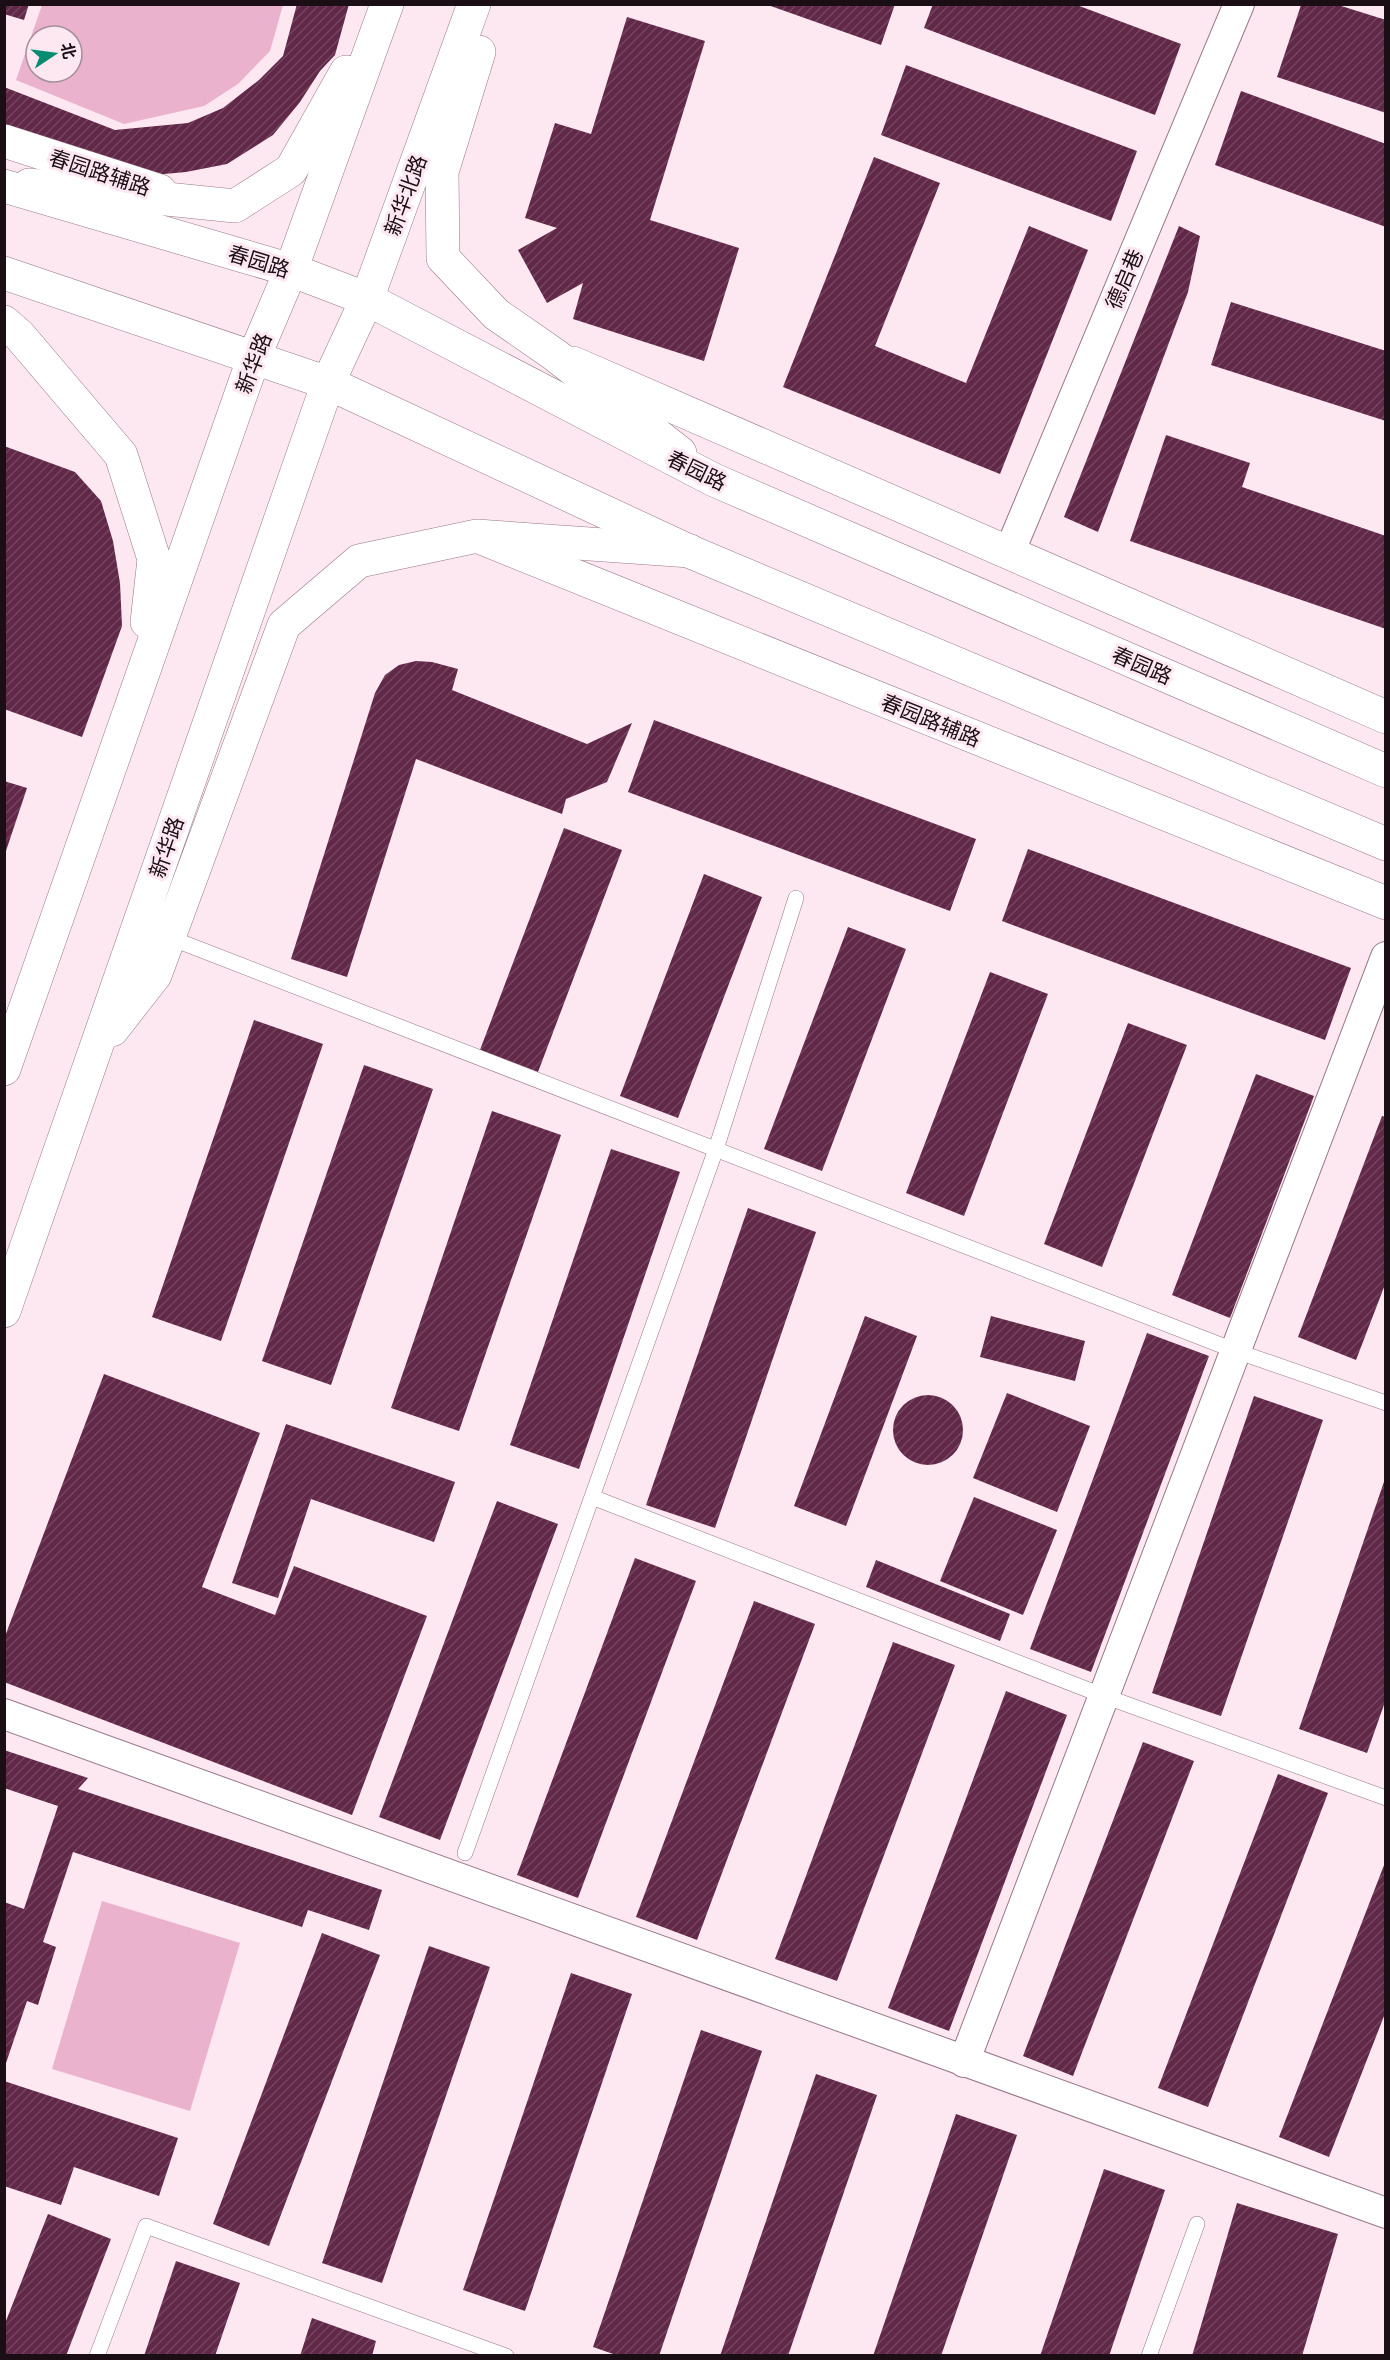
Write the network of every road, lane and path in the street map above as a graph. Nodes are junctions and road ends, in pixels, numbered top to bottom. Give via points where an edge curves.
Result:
1 (385, 4) edge
2 (474, 4) edge
3 (491, 4) edge
4 (1239, 4) edge
5 (4, 141) edge
6 (4, 184) edge
7 (196, 202) junction
8 (291, 270) junction
9 (4, 273) edge
10 (367, 299) junction
11 (9, 329) edge
12 (555, 355) junction
13 (254, 357) junction
14 (328, 382) junction
15 (714, 480) junction
16 (477, 536) junction
17 (691, 552) junction
18 (1010, 553) junction
19 (142, 677) junction
20 (1386, 717) edge
21 (1386, 771) edge
22 (1386, 844) edge
23 (796, 898) dead end
24 (1386, 903) edge
25 (168, 937) junction
26 (1386, 957) edge
27 (94, 1053) junction
28 (4, 1069) edge
29 (716, 1149) junction
30 (4, 1311) edge
31 (1236, 1351) junction
32 (1386, 1403) edge
33 (592, 1497) junction
34 (1104, 1696) junction
35 (4, 1713) edge
36 (1386, 1798) edge
37 (465, 1852) dead end
38 (964, 2062) junction
39 (1386, 2213) edge
40 (1197, 2224) dead end
41 (97, 2355) edge
42 (506, 2355) edge
43 (1149, 2355) edge

1 - 7 main road via 291,170 235,206
1 - 8 main road
2 - 10 main road, 新华北路
3 - 12 main road via 442,172 443,258 496,314
4 - 18 street, 德启巷
5 - 7 main road, 春园路辅路
6 - 7 main road
6 - 8 main road, 春园路
8 - 10 main road, 春园路
8 - 13 main road, 新华路
9 - 13 main road
10 - 14 main road, 新华北路
10 - 15 main road, 春园路
11 - 19 main road via 120,455 154,559
12 - 15 main road
12 - 18 main road
13 - 14 main road
13 - 19 main road, 新华路
14 - 17 main road
14 - 27 main road, 新华路
15 - 21 main road, 春园路
16 - 17 main road
16 - 24 main road, 春园路辅路
16 - 25 main road via 359,561 284,625
17 - 22 main road
18 - 20 main road
19 - 28 main road, 新华路
23 - 29 lane
25 - 27 main road via 154,975
25 - 29 lane
26 - 31 street
27 - 30 main road, 新华路
29 - 31 lane
29 - 33 lane
31 - 32 lane
31 - 34 street
33 - 34 lane
33 - 37 lane
34 - 36 lane
34 - 38 street
35 - 38 street
38 - 39 street
40 - 43 lane
41 - 42 lane via 146,2226

